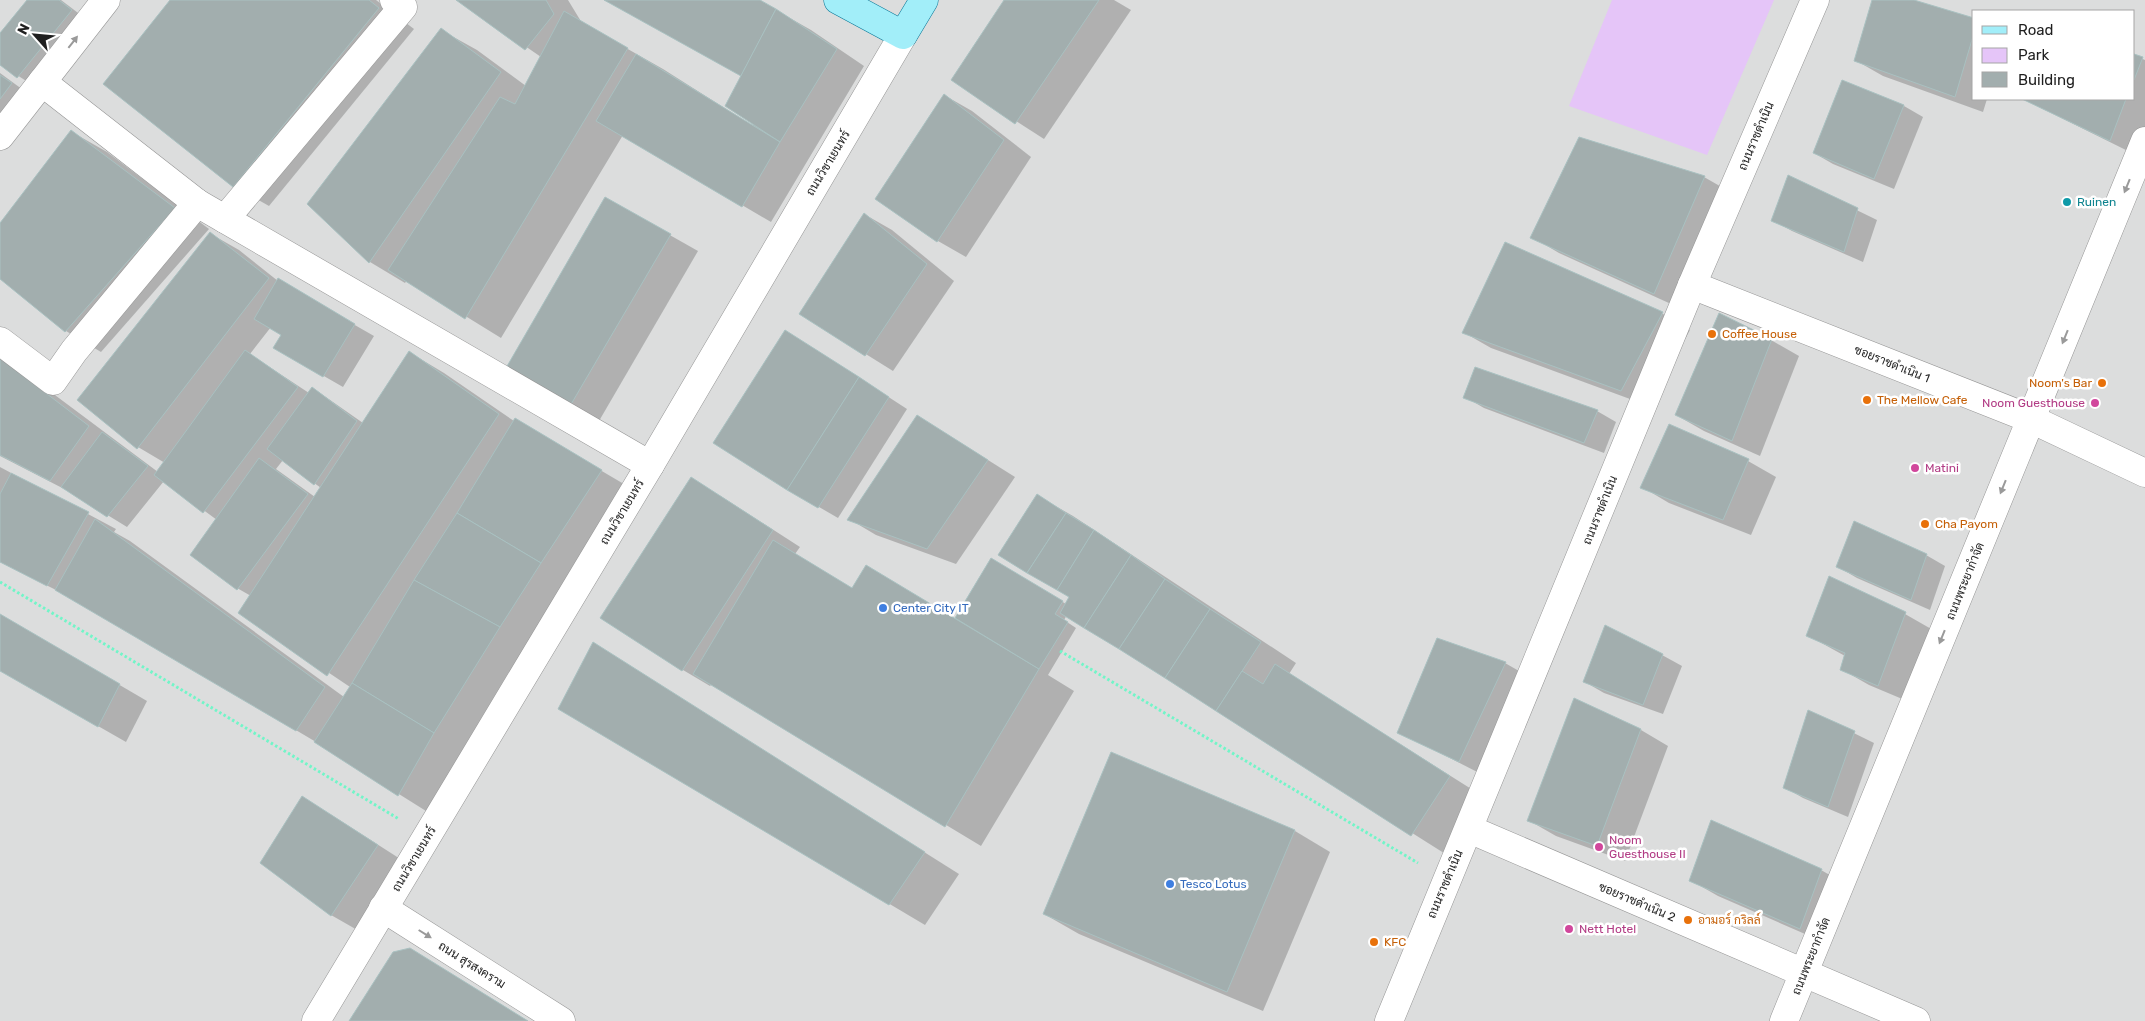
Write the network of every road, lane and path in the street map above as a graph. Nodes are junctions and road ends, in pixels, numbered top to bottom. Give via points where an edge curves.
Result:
1 (106, 0) edge
2 (394, 0) edge
3 (838, 0) edge
4 (924, 0) edge
5 (1815, 0) edge
6 (903, 35) junction
7 (42, 82) junction
8 (0, 136) edge
9 (2145, 141) edge
10 (198, 203) junction
11 (225, 219) junction
12 (1692, 285) junction
13 (0, 341) edge
14 (2031, 419) junction
15 (650, 465) junction
16 (2145, 473) edge
17 (0, 582) edge
18 (1060, 650) dead end
19 (1468, 829) junction
20 (427, 836) junction
21 (1447, 880) junction
22 (383, 908) junction
23 (1803, 974) junction
24 (316, 1021) edge
25 (561, 1021) edge
26 (1389, 1021) edge
27 (1784, 1021) edge
28 (1916, 1021) edge

7 -> 1 street
2 - 11 street via 403,8
3 - 6 main road
4 - 6 main road, ถนนวิชาเยนทร์
5 - 12 street, ถนนราชดำเนิน
6 - 15 street, ถนนวิชาเยนทร์
7 - 8 street
7 - 10 street
9 -> 14 street, ถนนพระยากำจัด
10 - 11 street
10 - 13 street via 74,351 54,381
11 - 15 street
12 - 14 street, ซอยราชดำเนิน 1
12 - 19 street, ถนนราชดำเนิน
14 - 16 street, ซอยราชดำเนิน 1
14 -> 23 street, ถนนพระยากำจัด
15 - 20 street, ถนนวิชาเยนทร์
17 - 20 path
18 - 21 path
19 - 21 street, ถนนราชดำเนิน
19 - 23 street, ซอยราชดำเนิน 2
20 - 22 street, ถนนวิชาเยนทร์
21 - 26 street, ถนนราชดำเนิน
22 - 24 street, ถนนวิชาเยนทร์
22 -> 25 street, ถนน สุรสงคราม
23 - 27 street, ถนนพระยากำจัด
23 - 28 street, ซอยราชดำเนิน 2

